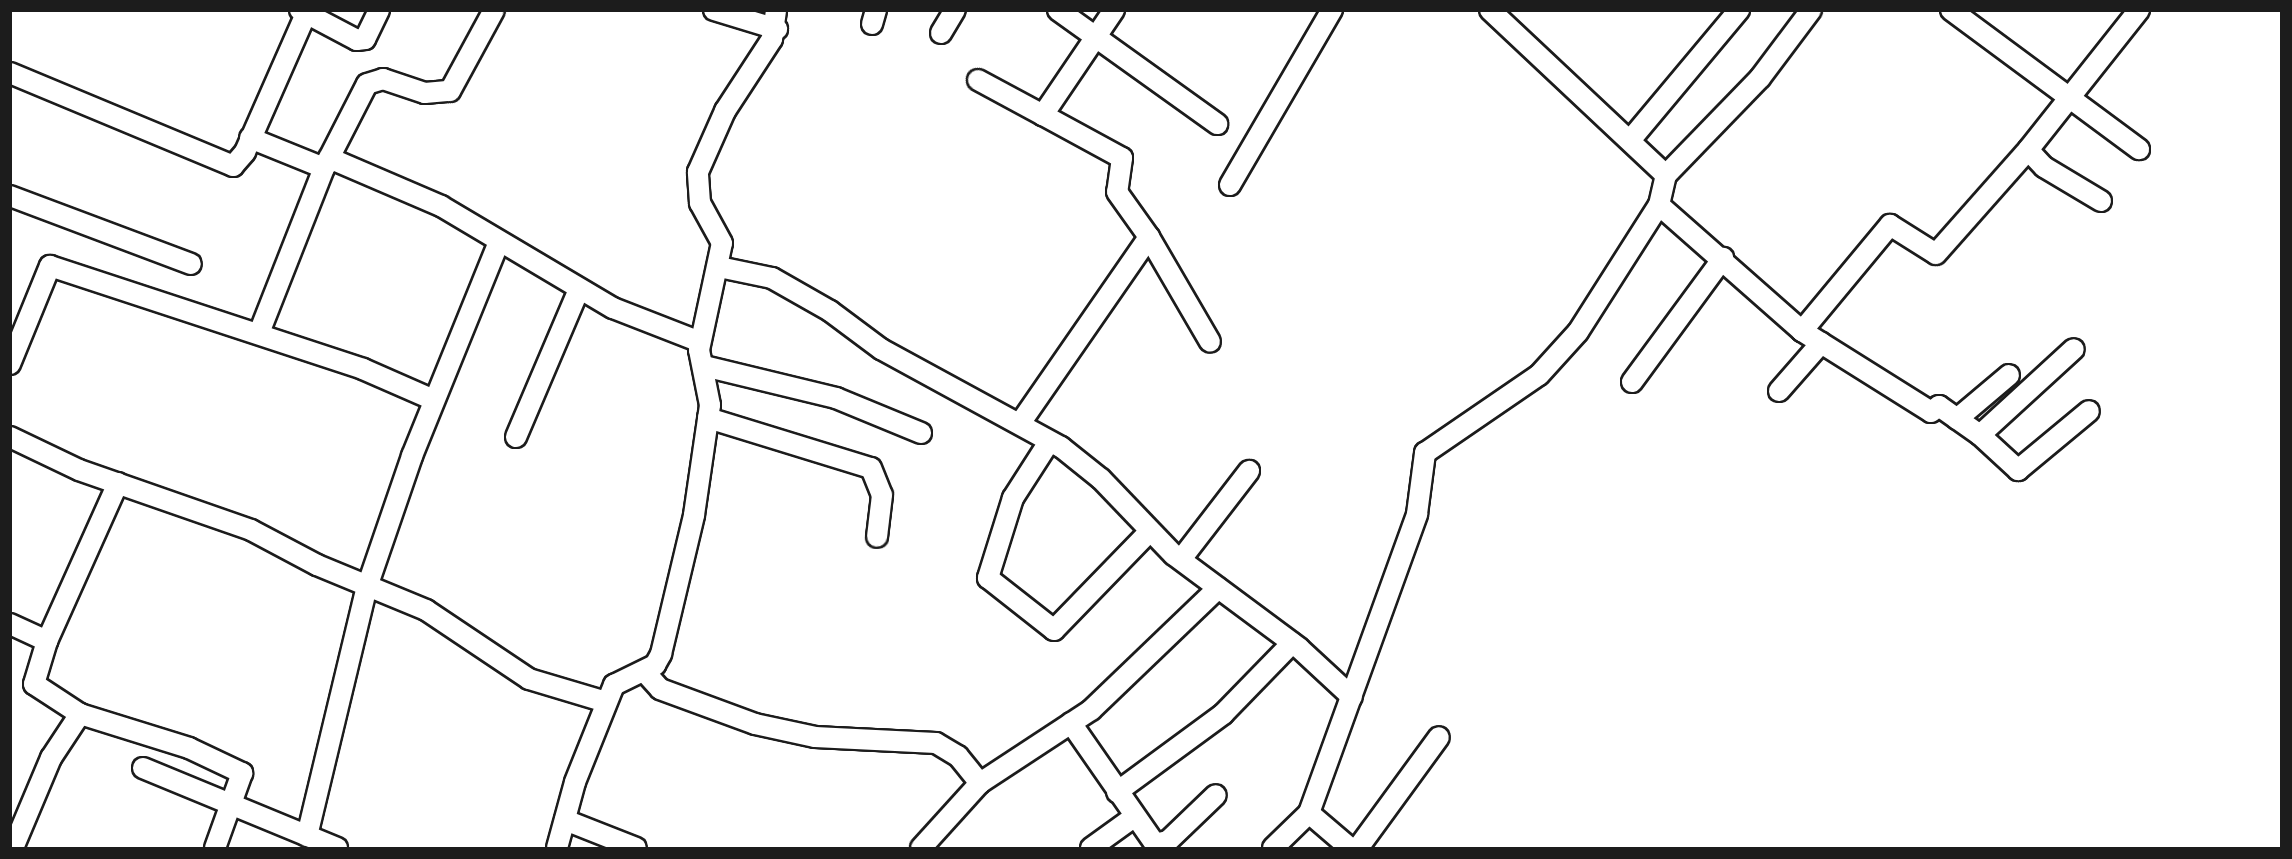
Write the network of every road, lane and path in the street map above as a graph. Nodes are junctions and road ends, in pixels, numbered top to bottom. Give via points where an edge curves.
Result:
1 (379, 10) edge
2 (494, 10) edge
3 (714, 10) edge
4 (955, 10) edge
5 (1059, 10) edge
6 (1114, 10) edge
7 (1332, 10) edge
8 (1490, 10) edge
9 (1739, 10) edge
10 (1811, 10) edge
11 (1951, 10) edge
12 (2139, 10) edge
13 (303, 12) edge
14 (776, 20) edge
15 (941, 33) dead end
16 (1096, 36) junction
17 (10, 73) edge
18 (978, 80) dead end
19 (2067, 99) junction
20 (1043, 115) junction
21 (1217, 124) dead end
22 (250, 138) junction
23 (1632, 138) junction
24 (2139, 149) dead end
25 (2028, 150) junction
26 (327, 163) junction
27 (1666, 176) junction
28 (1230, 185) dead end
29 (10, 196) edge
30 (2102, 201) dead end
31 (1659, 205) junction
32 (1149, 237) junction
33 (499, 242) junction
34 (1723, 258) junction
35 (191, 264) dead end
36 (719, 267) junction
37 (579, 289) junction
38 (1802, 331) junction
39 (259, 333) junction
40 (700, 342) junction
41 (1210, 342) dead end
42 (1821, 343) junction
43 (2074, 349) dead end
44 (10, 364) edge
45 (704, 366) junction
46 (2009, 375) dead end
47 (1632, 382) dead end
48 (1779, 391) dead end
49 (434, 400) junction
50 (2089, 411) dead end
51 (708, 418) junction
52 (1957, 418) junction
53 (1021, 422) junction
54 (921, 433) dead end
55 (1980, 435) junction
56 (10, 437) edge
57 (516, 437) dead end
58 (1049, 442) junction
59 (1249, 471) dead end
60 (118, 483) junction
61 (1149, 532) junction
62 (877, 537) dead end
63 (1182, 558) junction
64 (367, 587) junction
65 (1218, 588) junction
66 (10, 624) edge
67 (47, 641) junction
68 (1292, 643) junction
69 (644, 671) junction
70 (1352, 697) junction
71 (606, 702) junction
72 (80, 714) junction
73 (1071, 723) junction
74 (1439, 736) dead end
75 (142, 768) dead end
76 (980, 783) junction
77 (1117, 792) junction
78 (1216, 795) dead end
79 (231, 804) junction
80 (1309, 813) junction
81 (1134, 817) junction
82 (565, 820) junction
83 (307, 836) junction
84 (13, 849) edge
85 (215, 849) edge
86 (337, 849) edge
87 (557, 849) edge
88 (636, 849) edge
89 (921, 849) edge
90 (1091, 849) edge
91 (1273, 849) edge
92 (1350, 849) edge
93 (1358, 849) edge

1 - 13 street via 365,39 357,40
2 - 26 street via 455,87 425,93 373,79
3 - 14 street
4 - 15 street
5 - 16 street
6 - 16 street
7 - 28 street
8 - 23 street
9 - 23 street
10 - 27 street via 1760,78
11 - 19 street
12 - 19 street
13 - 22 street
14 - 36 street via 725,111 698,172 700,203 720,234
16 - 20 street
16 - 21 street
17 - 22 street via 233,166
18 - 20 street
19 - 24 street
19 - 25 street
20 - 32 street via 1122,158 1117,192
22 - 26 street
23 - 27 street
25 - 30 street via 2044,167
25 - 38 street via 1936,254 1890,225
26 - 33 street via 441,206
26 - 39 street
27 - 31 street
29 - 35 street
31 - 34 street
31 - 70 street via 1578,332 1539,375 1425,453 1417,514
32 - 41 street
32 - 53 street
33 - 37 street via 568,278
33 - 49 street
34 - 38 street
34 - 47 street
36 - 40 street
36 - 53 street via 772,279 830,311 881,349
37 - 40 street
37 - 57 street
38 - 42 street
39 - 44 street via 50,266
39 - 49 street
40 - 45 street
42 - 48 street
42 - 52 street via 1930,412 1940,406
43 - 55 street
45 - 51 street
45 - 54 street via 836,398
46 - 52 street
49 - 64 street
50 - 55 street via 2018,470
51 - 62 street via 871,468 882,495
51 - 69 street via 675,599 661,654
52 - 55 street
53 - 58 street
56 - 60 street
58 - 61 street via 1101,479
58 - 61 street via 1013,498 988,578 1054,630
59 - 63 street
60 - 64 street via 251,530
60 - 67 street
61 - 63 street
63 - 65 street
64 - 71 street via 426,610 529,679
64 - 83 street
65 - 68 street
65 - 73 street
66 - 67 street
67 - 72 street via 34,684
68 - 70 street
68 - 77 street via 1223,714
69 - 71 street via 617,682
69 - 76 street via 660,689 755,724 815,737 936,743 958,756
70 - 80 street
71 - 82 street
72 - 79 street via 189,748 242,773
72 - 84 street via 51,758
73 - 76 street
73 - 77 street
74 - 93 street
75 - 79 street
76 - 89 street
77 - 81 street
78 - 81 street via 1168,841 1155,844
79 - 83 street
79 - 85 street
80 - 91 street
80 - 92 street
81 - 90 street
82 - 87 street
82 - 88 street
83 - 86 street

